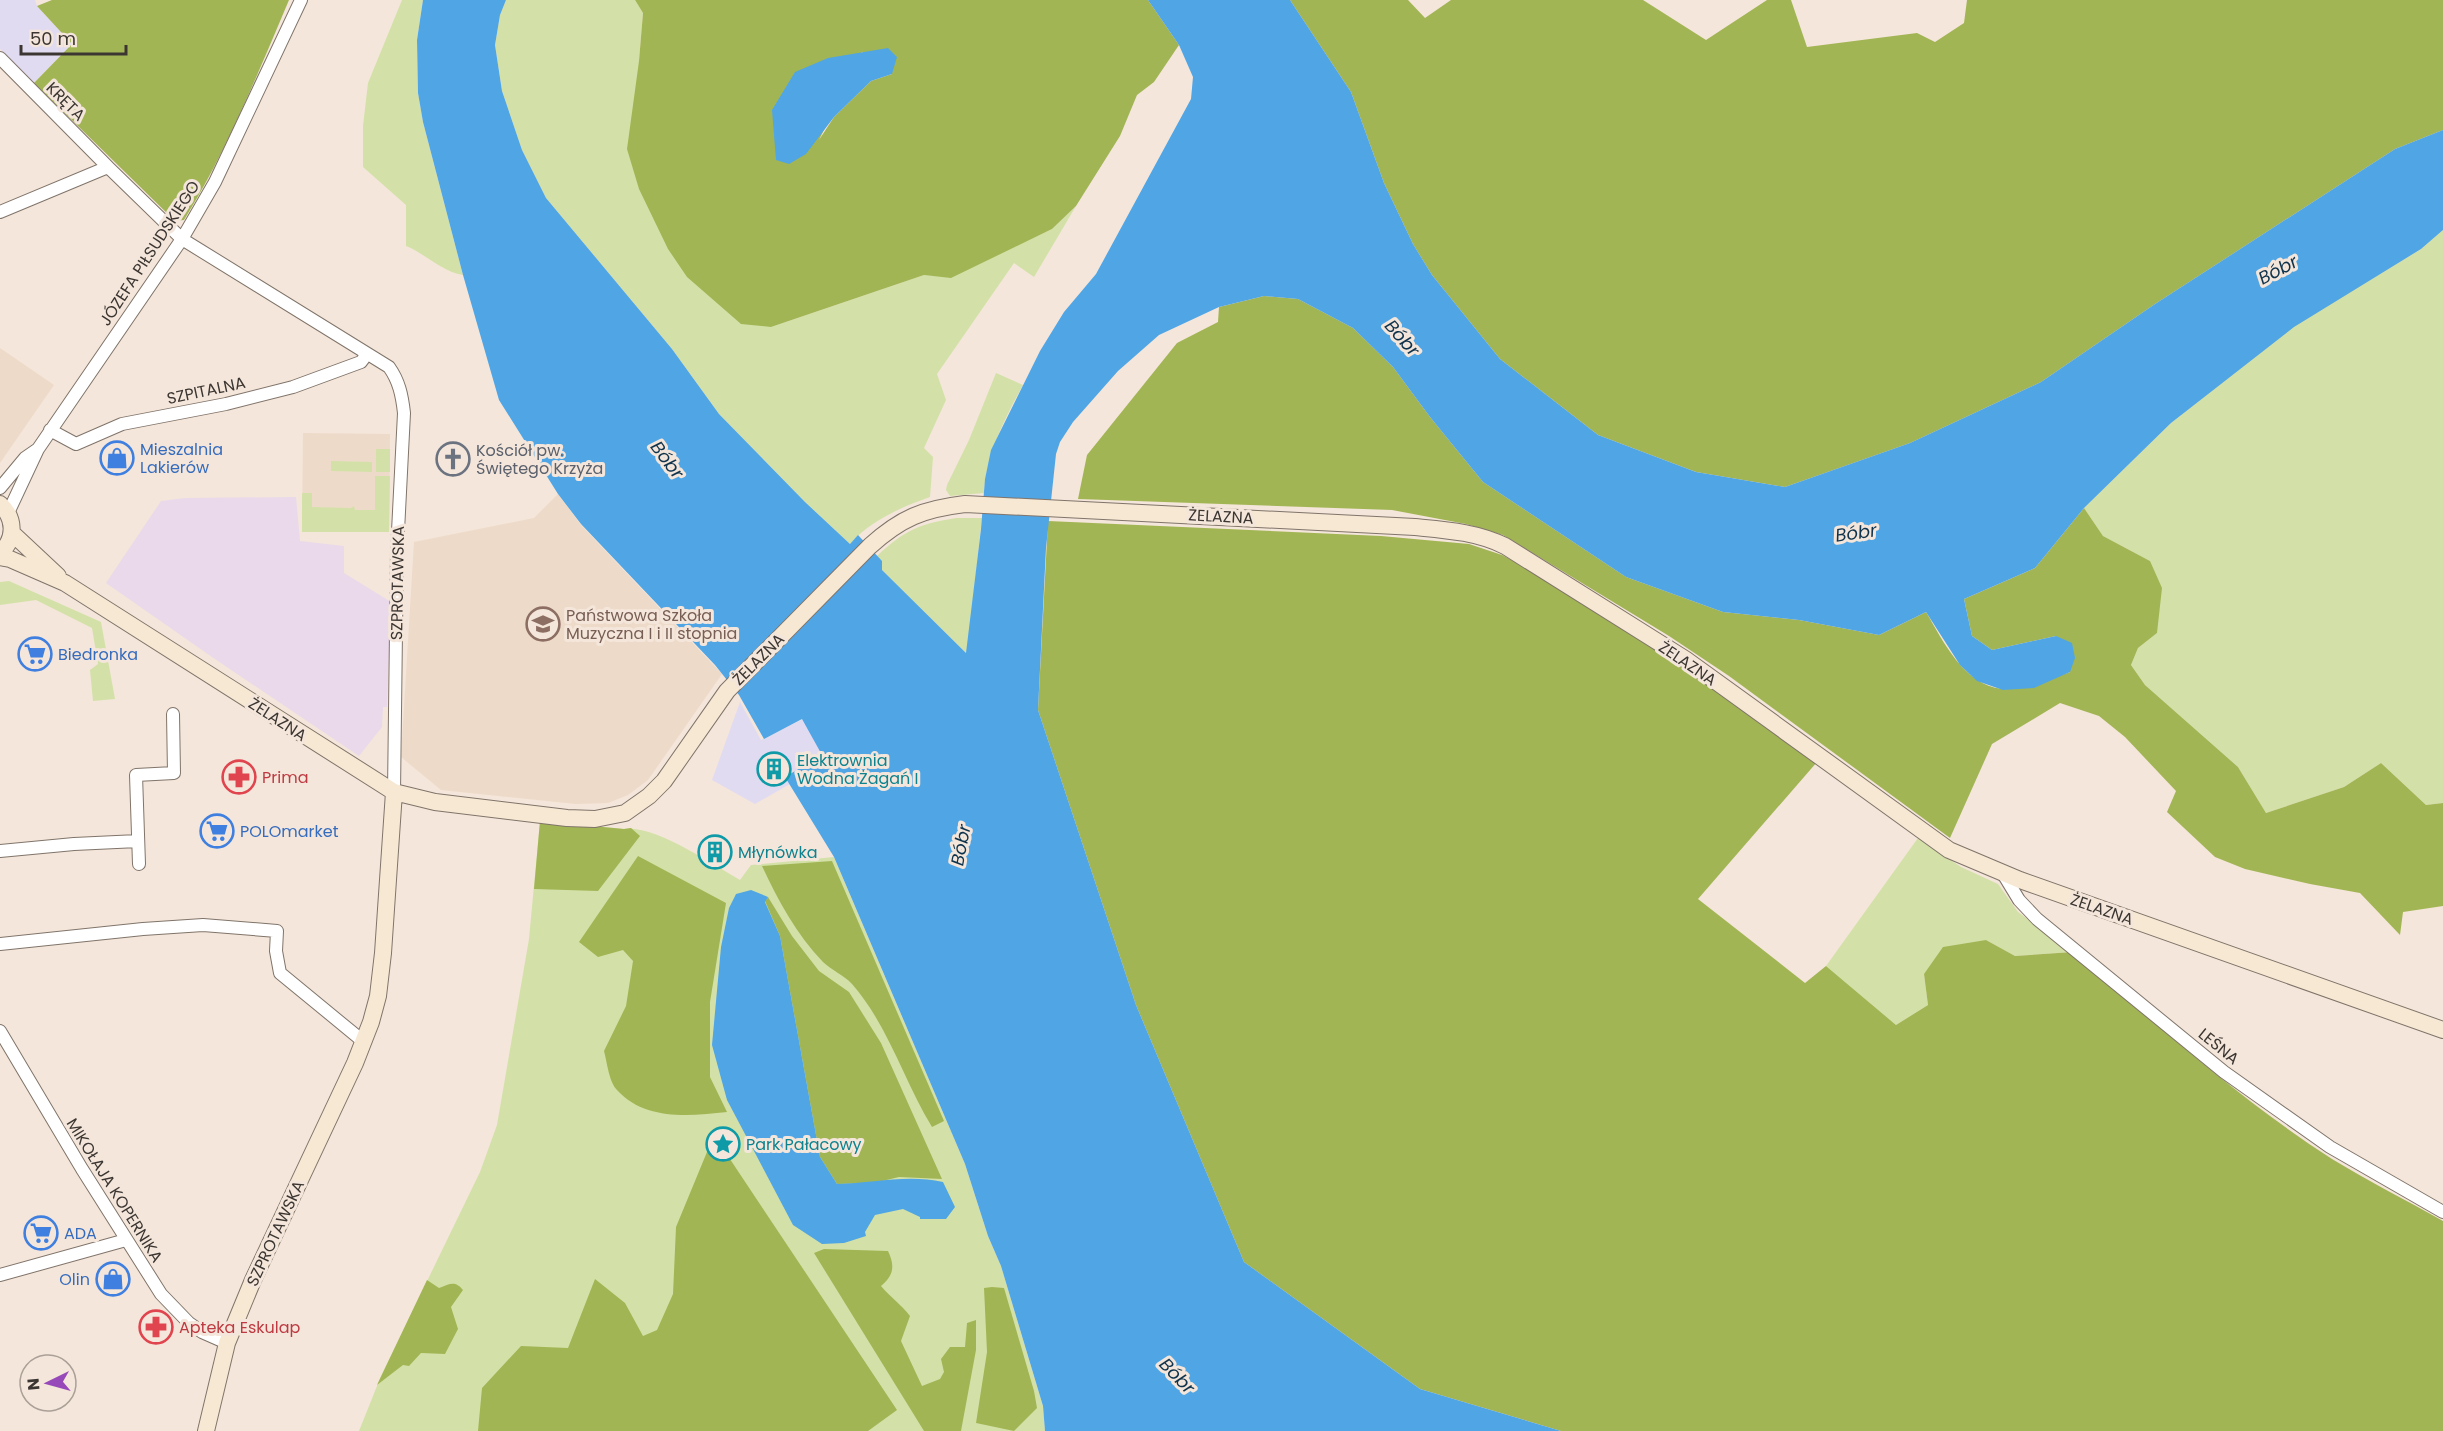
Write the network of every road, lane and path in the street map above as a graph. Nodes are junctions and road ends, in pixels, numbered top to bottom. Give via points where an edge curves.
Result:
1 (301, 0) edge
2 (0, 58) edge
3 (108, 167) junction
4 (0, 212) edge
5 (182, 239) junction
6 (368, 354) junction
7 (50, 430) junction
8 (38, 449) junction
9 (0, 488) edge
10 (4, 508) edge
11 (12, 533) junction
12 (0, 555) edge
13 (65, 583) junction
14 (173, 714) dead end
15 (394, 792) junction
16 (138, 841) junction
17 (0, 851) edge
18 (139, 864) dead end
19 (2002, 872) junction
20 (0, 944) edge
21 (2443, 1030) edge
22 (0, 1031) edge
23 (364, 1042) junction
24 (2443, 1212) edge
25 (126, 1240) junction
26 (0, 1275) edge
27 (227, 1343) junction
28 (206, 1431) edge

1 - 5 street, JÓZEFA PIŁSUDSKIEGO via 215,182
2 - 3 street, KRĘTA
3 - 4 street
3 - 5 street, KRĘTA
5 - 6 street, SZPROTAWSKA
5 - 7 street, JÓZEFA PIŁSUDSKIEGO
6 - 7 street, SZPITALNA via 362,362 293,387 122,424 76,444
6 - 15 street, SZPROTAWSKA via 389,367 396,378 404,413
7 - 8 street, JÓZEFA PIŁSUDSKIEGO
8 - 9 street via 25,458
8 - 10 street
10 - 11 street via 12,523
11 - 12 street
11 - 13 street
12 - 13 street
13 - 15 street, ŻELAZNA
14 - 16 street via 174,773 136,775
15 - 19 street, ŻELAZNA via 435,802 567,818 595,819 625,813 664,781 727,691 888,529 910,515 965,504 1415,527 1487,537 1685,659 1949,850
15 - 23 street, SZPROTAWSKA via 378,996
16 - 17 street
16 - 18 street
19 - 21 street, ŻELAZNA
19 - 24 street, LEŚNA via 2019,900 2037,919 2224,1072 2339,1152
20 - 23 street via 203,925 277,931 280,973
22 - 25 street, MIKOŁAJA KOPERNIKA
23 - 27 street, SZPROTAWSKA
25 - 26 street
25 - 27 street, MIKOŁAJA KOPERNIKA via 180,1316
27 - 28 street, SZPROTAWSKA

